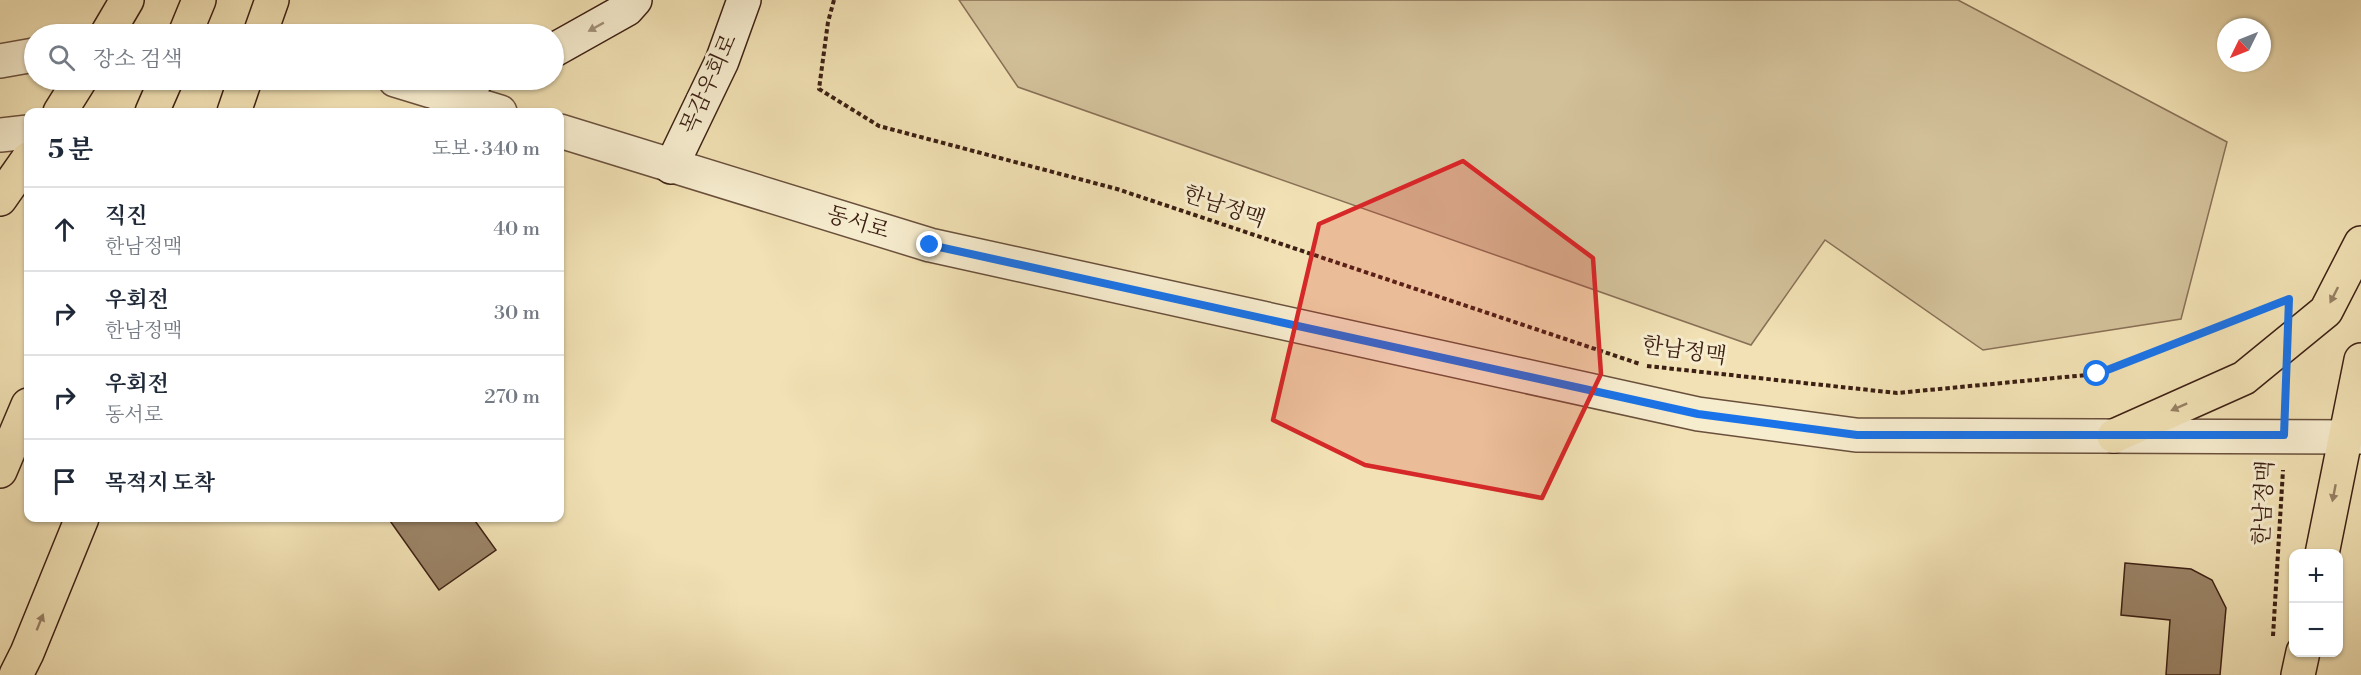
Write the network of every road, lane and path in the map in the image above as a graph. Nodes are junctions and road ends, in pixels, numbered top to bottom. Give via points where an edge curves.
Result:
1 (127, 0) edge
2 (199, 0) edge
3 (272, 0) edge
4 (635, 0) edge
5 (744, 0) edge
6 (834, 0) edge
7 (113, 24) edge
8 (189, 24) edge
9 (264, 24) edge
10 (564, 44) edge
11 (24, 57) edge
12 (0, 61) edge
13 (74, 90) edge
14 (162, 90) edge
15 (242, 90) edge
16 (428, 90) edge
17 (447, 90) edge
18 (438, 93) junction
19 (62, 108) edge
20 (154, 108) edge
21 (235, 108) edge
22 (487, 108) edge
23 (24, 132) edge
24 (564, 132) edge
25 (0, 135) edge
26 (564, 149) edge
27 (24, 165) edge
28 (671, 167) junction
29 (0, 199) edge
30 (2361, 243) edge
31 (2289, 299) dead end
32 (2361, 360) edge
33 (2286, 379) dead end
34 (24, 414) edge
35 (2284, 435) junction
36 (2114, 436) junction
37 (2353, 436) edge
38 (0, 471) edge
39 (80, 522) edge
40 (2323, 549) edge
41 (2288, 647) edge
42 (23, 668) edge
43 (2298, 675) edge

1 - 7 main road
2 - 8 main road
3 - 9 main road
4 -> 10 street via 627,9
5 - 28 street, 목감우회로 via 722,61
6 - 31 path, 한남정맥 via 819,89 879,126 1117,189 1643,365 1897,393 2097,374
11 - 12 street
13 - 19 main road
14 - 20 main road
15 - 21 main road
16 - 18 street
17 - 18 street
18 - 22 street
23 - 25 street
24 - 28 street, 동서로
26 - 28 street, 동서로
27 - 29 main road
28 - 36 street, 동서로 via 930,245 1698,414 1857,435
30 -> 36 main road via 2326,311 2244,378
32 - 37 main road
33 - 35 path, 한남정맥
34 - 38 main road
35 - 36 street, 동서로
35 - 37 street, 동서로
35 - 41 path, 한남정맥 via 2282,511
37 -> 40 main road
42 -> 39 main road
41 - 43 main road

